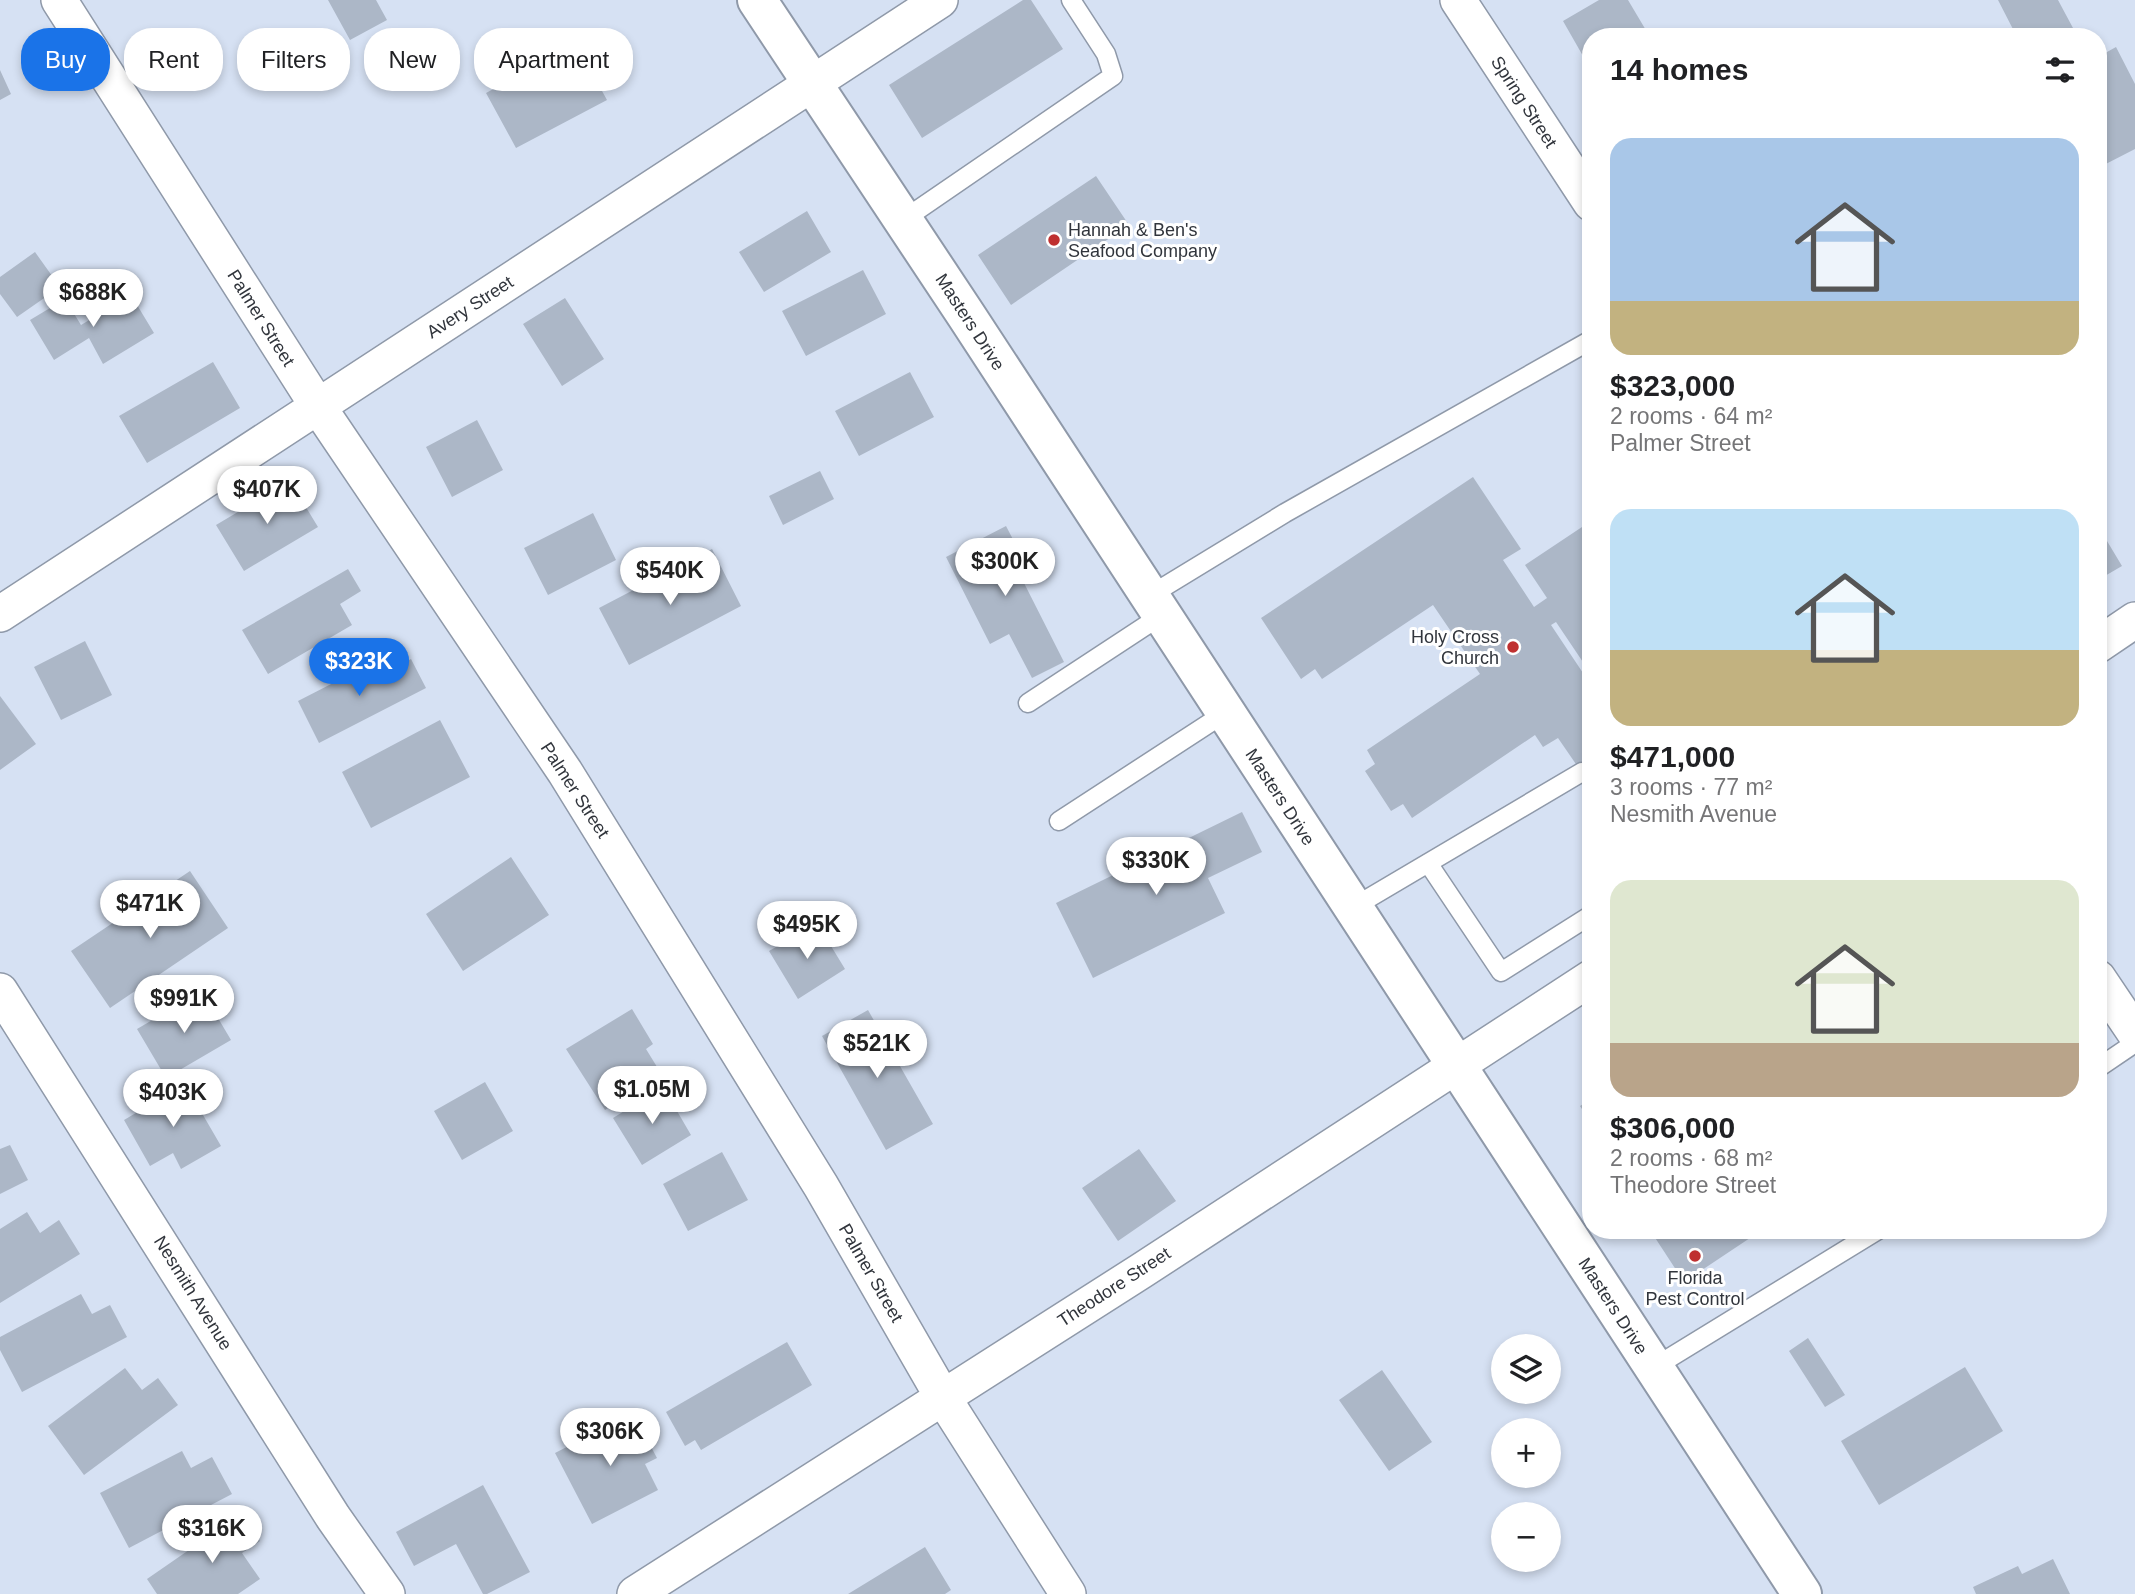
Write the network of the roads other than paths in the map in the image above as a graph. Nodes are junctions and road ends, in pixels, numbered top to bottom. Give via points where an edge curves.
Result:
1 (59, 0) edge
2 (757, 0) edge
3 (940, 0) edge
4 (1071, 0) edge
5 (1458, 0) edge
6 (812, 84) junction
7 (1582, 189) edge
8 (903, 220) junction
9 (1582, 345) edge
10 (317, 405) junction
11 (1156, 606) junction
12 (0, 614) edge
13 (2135, 620) edge
14 (2107, 639) edge
15 (1028, 702) dead end
16 (1226, 713) junction
17 (1582, 772) dead end
18 (1059, 821) dead end
19 (1428, 863) junction
20 (1352, 908) junction
21 (1582, 921) edge
22 (1582, 984) edge
23 (0, 991) edge
24 (2107, 991) edge
25 (2135, 1033) edge
26 (2135, 1043) edge
27 (2107, 1062) edge
28 (1455, 1067) junction
29 (1863, 1239) edge
30 (1653, 1368) junction
31 (942, 1396) junction
32 (387, 1594) edge
33 (635, 1594) edge
34 (1068, 1594) edge
35 (1802, 1594) edge

1 - 10 street, Palmer Street
2 - 6 street, Masters Drive
3 - 6 street, Avery Street
4 - 8 lane via 1106,54 1113,76
5 - 7 street, Spring Street
6 - 8 street, Masters Drive
6 - 10 street, Avery Street
8 - 11 street, Masters Drive
9 - 11 lane via 1285,513
10 - 12 street, Avery Street
10 - 31 street, Palmer Street via 565,772 821,1186
11 - 15 lane
11 - 16 street, Masters Drive
13 - 14 street
16 - 18 lane
16 - 20 street, Masters Drive
17 - 19 lane
19 - 20 lane
19 - 21 lane via 1501,972
20 - 28 street, Masters Drive
22 - 28 street, Theodore Street
23 - 32 street, Nesmith Avenue via 333,1517
24 - 25 street
26 - 27 lane
28 - 30 street, Masters Drive
28 - 31 street, Theodore Street
29 - 30 lane
30 - 35 street, Masters Drive
31 - 33 street, Theodore Street
31 - 34 street, Palmer Street

